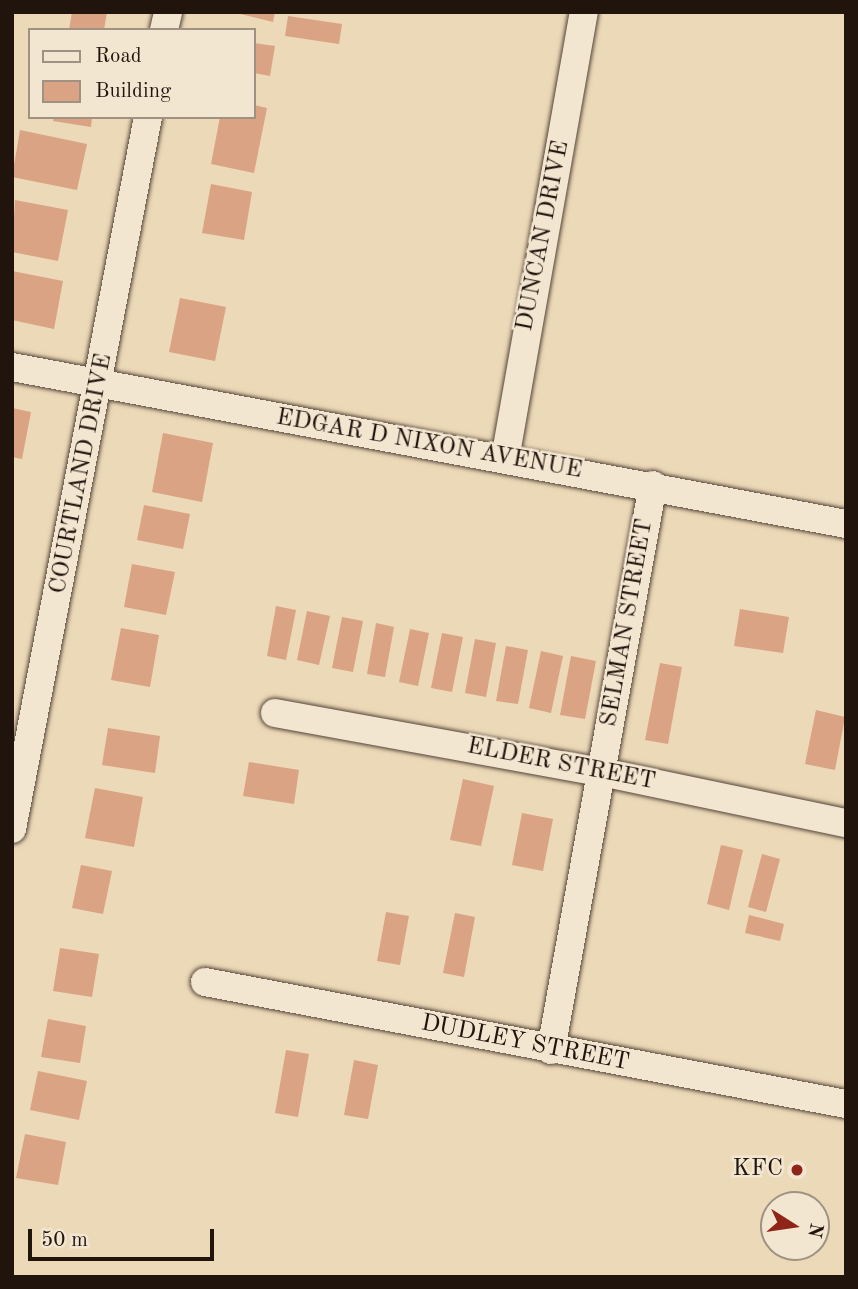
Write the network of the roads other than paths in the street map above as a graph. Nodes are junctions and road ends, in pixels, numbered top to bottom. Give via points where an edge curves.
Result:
1 (584, 12) edge
2 (148, 119) edge
3 (12, 368) edge
4 (99, 384) junction
5 (505, 459) junction
6 (653, 485) junction
7 (846, 524) edge
8 (275, 713) dead end
9 (601, 772) junction
10 (846, 822) edge
11 (12, 830) edge
12 (205, 982) dead end
13 (551, 1050) junction
14 (846, 1104) edge

1 - 5 street, DUNCAN DRIVE
2 - 4 street, COURTLAND DRIVE
3 - 4 street, EDGAR D NIXON AVENUE
4 - 5 street, EDGAR D NIXON AVENUE
4 - 11 street, COURTLAND DRIVE
5 - 6 street, EDGAR D NIXON AVENUE
6 - 7 street, EDGAR D NIXON AVENUE
6 - 9 street, SELMAN STREET
8 - 9 street, ELDER STREET
9 - 10 street, ELDER STREET
9 - 13 street, SELMAN STREET
12 - 13 street, DUDLEY STREET
13 - 14 street, DUDLEY STREET

